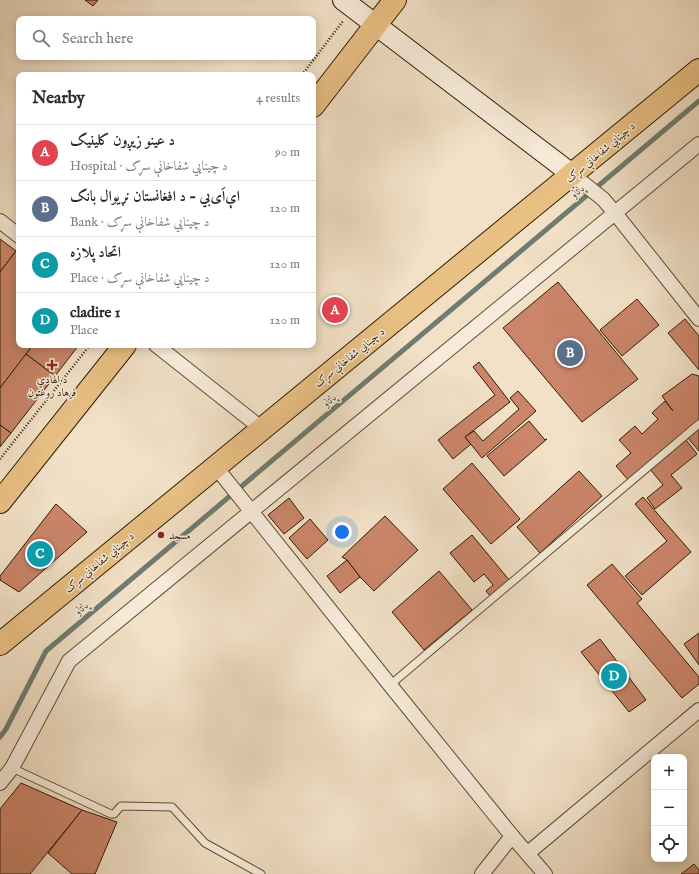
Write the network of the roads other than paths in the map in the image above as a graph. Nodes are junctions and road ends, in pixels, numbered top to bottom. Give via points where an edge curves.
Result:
1 (395, 0) edge
2 (348, 4) edge
3 (376, 25) junction
4 (699, 70) edge
5 (316, 102) edge
6 (699, 144) edge
7 (580, 181) junction
8 (615, 213) junction
9 (0, 221) edge
10 (16, 234) edge
11 (699, 319) edge
12 (123, 348) edge
13 (160, 348) edge
14 (699, 424) edge
15 (261, 428) junction
16 (220, 472) junction
17 (0, 502) edge
18 (248, 507) junction
19 (0, 644) edge
20 (390, 685) junction
21 (699, 710) edge
22 (12, 768) junction
23 (0, 783) edge
24 (512, 836) junction
25 (528, 853) junction
26 (261, 874) edge
27 (482, 874) edge
28 (545, 874) edge

1 - 3 main road
2 - 3 main road
3 - 5 main road
3 - 7 main road
4 - 7 main road, د چينايي شفاخانې سړک
6 - 8 street
7 - 8 street via 603,199
7 - 15 main road, د چينايي شفاخانې سړک
8 - 11 street
8 - 18 street
9 - 10 street
12 - 17 main road
13 - 15 street
14 - 20 lane
15 - 16 main road, د چينايي شفاخانې سړک
16 - 18 street
16 - 19 main road, د چينايي شفاخانې سړک
18 - 20 street
18 - 22 street via 68,661
20 - 24 street
21 - 25 street
22 - 23 street
22 - 26 lane via 111,814 121,806 172,807 205,843
24 - 25 street
24 - 27 street
25 - 28 street

